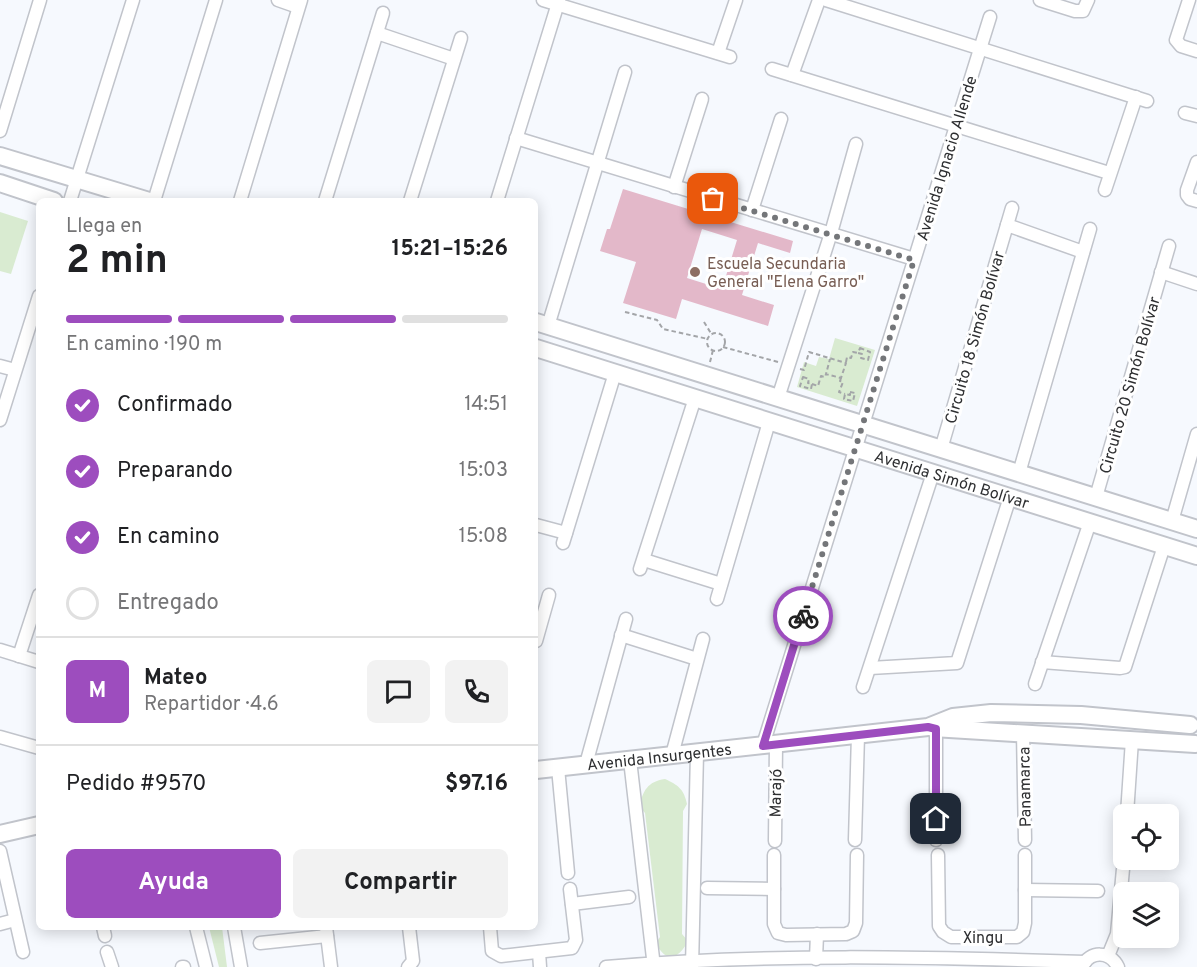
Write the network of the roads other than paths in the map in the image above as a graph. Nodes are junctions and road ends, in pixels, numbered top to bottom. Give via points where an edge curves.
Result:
1 (40, 0) edge
2 (133, 0) edge
3 (216, 0) edge
4 (278, 0) edge
5 (543, 0) edge
6 (735, 0) edge
7 (819, 0) edge
8 (826, 0) edge
9 (1040, 0) edge
10 (1189, 0) edge
11 (558, 2) edge
12 (300, 3) edge
13 (1086, 5) edge
14 (383, 13) dead end
15 (990, 17) dead end
16 (377, 33) junction
17 (461, 38) dead end
18 (980, 48) junction
19 (1197, 51) edge
20 (454, 59) junction
21 (771, 69) dead end
22 (625, 72) dead end
23 (792, 75) junction
24 (702, 99) dead end
25 (781, 119) dead end
26 (956, 125) junction
27 (0, 131) edge
28 (516, 138) junction
29 (856, 144) dead end
30 (0, 156) edge
31 (1197, 162) edge
32 (596, 164) junction
33 (1109, 173) junction
34 (76, 179) junction
35 (0, 183) edge
36 (674, 187) junction
37 (1105, 190) dead end
38 (45, 198) edge
39 (71, 198) edge
40 (139, 198) edge
41 (155, 198) edge
42 (241, 198) edge
43 (326, 198) edge
44 (411, 198) edge
45 (497, 198) edge
46 (1192, 198) edge
47 (1012, 208) dead end
48 (752, 210) junction
49 (1007, 225) junction
50 (1090, 229) dead end
51 (831, 233) junction
52 (1169, 246) dead end
53 (1083, 252) junction
54 (914, 260) junction
55 (1161, 272) junction
56 (1197, 284) edge
57 (36, 305) edge
58 (542, 324) edge
59 (538, 353) edge
60 (665, 363) junction
61 (0, 366) edge
62 (15, 370) junction
63 (615, 373) junction
64 (657, 386) junction
65 (695, 398) junction
66 (778, 398) junction
67 (0, 420) edge
68 (769, 422) junction
69 (862, 424) junction
70 (1197, 434) edge
71 (855, 448) junction
72 (941, 449) junction
73 (933, 473) junction
74 (1019, 473) junction
75 (1010, 497) junction
76 (1096, 497) junction
77 (1172, 521) junction
78 (1090, 522) junction
79 (538, 526) edge
80 (1197, 529) edge
81 (1164, 546) junction
82 (1197, 556) edge
83 (721, 584) junction
84 (549, 595) dead end
85 (717, 599) dead end
86 (36, 604) edge
87 (540, 610) edge
88 (626, 619) dead end
89 (538, 626) edge
90 (621, 635) junction
91 (703, 639) dead end
92 (0, 650) edge
93 (19, 656) junction
94 (697, 660) junction
95 (36, 661) edge
96 (1042, 662) junction
97 (870, 668) junction
98 (1035, 684) dead end
99 (863, 687) dead end
100 (1193, 722) edge
101 (934, 726) junction
102 (1023, 733) junction
103 (858, 735) junction
104 (0, 737) edge
105 (1132, 740) junction
106 (1196, 744) edge
107 (769, 745) junction
108 (36, 747) edge
109 (697, 753) junction
110 (672, 755) junction
111 (630, 760) junction
112 (586, 764) junction
113 (558, 768) junction
114 (538, 770) edge
115 (1128, 804) edge
116 (36, 826) edge
117 (0, 834) edge
118 (855, 840) dead end
119 (936, 840) dead end
120 (1025, 840) dead end
121 (775, 841) dead end
122 (0, 851) edge
123 (774, 855) dead end
124 (857, 855) dead end
125 (938, 855) dead end
126 (1025, 855) dead end
127 (1123, 870) edge
128 (568, 873) dead end
129 (707, 888) dead end
130 (570, 889) dead end
131 (774, 889) junction
132 (1025, 890) junction
133 (1098, 891) dead end
134 (629, 897) dead end
135 (572, 904) junction
136 (15, 920) junction
137 (0, 924) edge
138 (197, 930) edge
139 (235, 930) edge
140 (409, 930) edge
141 (490, 930) edge
142 (327, 932) edge
143 (817, 934) junction
144 (976, 937) junction
145 (260, 943) dead end
146 (23, 952) dead end
147 (106, 952) dead end
148 (539, 952) junction
149 (1108, 956) junction
150 (816, 958) junction
151 (976, 958) junction
152 (692, 964) edge
153 (654, 965) edge
154 (1083, 965) edge
155 (112, 967) edge
156 (206, 967) edge
157 (241, 967) edge
158 (331, 967) edge
159 (408, 967) edge
160 (540, 967) edge
161 (606, 967) edge
162 (1118, 967) edge

1 - 27 street
2 - 34 street
3 - 41 street
4 - 12 street
5 - 11 street
6 - 11 street via 724,55
7 - 23 street
8 - 18 street
9 - 13 street via 1075,11
10 - 19 street via 1176,40
11 - 28 street
12 - 42 street
14 - 16 street
15 - 18 street, Avenida Ignacio Allende
16 - 20 street
16 - 43 street
17 - 20 street
18 - 26 street, Avenida Ignacio Allende
18 - 33 street via 1141,99
20 - 44 street
21 - 23 street
22 - 32 street
23 - 26 street
24 - 36 street
25 - 48 street
26 - 33 street
26 - 54 street, Avenida Ignacio Allende
28 - 32 street
28 - 45 street
29 - 51 street
30 - 34 main road
31 - 46 street via 1187,189
32 - 36 street
32 - 58 street
33 - 37 street
34 - 39 street
34 - 40 main road
35 - 38 main road
36 - 48 street
47 - 49 street, Circuito 18 Simón Bolívar
48 - 51 street
49 - 53 street
49 - 72 street, Circuito 18 Simón Bolívar
50 - 53 street
51 - 54 street
51 - 66 street
52 - 55 street, Circuito 20 Simón Bolívar
53 - 74 street
54 - 69 street, Avenida Ignacio Allende
55 - 56 street
55 - 76 street, Circuito 20 Simón Bolívar
57 - 62 street
58 - 60 main road, Avenida Simón Bolívar
59 - 63 main road, Avenida Simón Bolívar
60 - 64 main road
60 - 66 main road, Avenida Simón Bolívar
61 - 62 street
62 - 67 street
63 - 64 main road, Avenida Simón Bolívar
63 - 79 street via 565,538
64 - 65 main road, Avenida Simón Bolívar
65 - 68 main road, Avenida Simón Bolívar
65 - 83 street via 642,565
66 - 69 main road, Avenida Simón Bolívar
68 - 71 main road, Avenida Simón Bolívar
68 - 83 street
69 - 71 street, Avenida Ignacio Allende
69 - 72 main road, Avenida Simón Bolívar
70 - 77 street
71 - 73 main road, Avenida Simón Bolívar
71 - 107 street, Avenida Ignacio Allende
72 - 74 main road, Avenida Simón Bolívar
73 - 75 main road, Avenida Simón Bolívar
73 - 97 street
74 - 76 main road, Avenida Simón Bolívar
75 - 78 main road, Avenida Simón Bolívar
75 - 97 street via 957,663
76 - 77 main road, Avenida Simón Bolívar
77 - 80 main road, Avenida Simón Bolívar
78 - 81 main road, Avenida Simón Bolívar
78 - 96 street
81 - 82 main road, Avenida Simón Bolívar
81 - 96 street via 1125,667
83 - 85 street
84 - 87 street
86 - 93 street
87 - 89 street
88 - 90 street
90 - 94 street
90 - 112 street
91 - 94 street
92 - 93 street
93 - 95 street
94 - 110 street
96 - 98 street
97 - 99 street
100 - 101 main road, Avenida Insurgentes via 991,713 953,717
100 - 106 main road via 1188,732
101 - 102 main road, Avenida Insurgentes
101 - 103 main road, Avenida Insurgentes
101 - 119 street
102 - 105 main road, Avenida Insurgentes
102 - 120 street, Panamarca
103 - 107 main road, Avenida Insurgentes
103 - 118 street
104 - 108 street
105 - 106 main road, Avenida Insurgentes
105 - 115 street
107 - 109 main road, Avenida Insurgentes
107 - 121 street, Marajó
109 - 110 main road, Avenida Insurgentes
109 - 152 street
110 - 111 main road, Avenida Insurgentes
111 - 112 main road, Avenida Insurgentes
111 - 153 street
112 - 113 main road, Avenida Insurgentes
113 - 114 main road, Avenida Insurgentes
113 - 128 street
116 - 117 main road
122 - 136 street
123 - 131 street
124 - 143 street via 854,931
125 - 144 street, Xingu via 939,926 951,937
126 - 132 street, Xingu
127 - 149 street via 1117,934
129 - 131 street
130 - 135 street
131 - 143 street via 774,924 778,933
132 - 133 street
132 - 144 street, Xingu via 1023,932 1017,937
134 - 135 street
135 - 148 street via 576,940 572,948
136 - 137 street
136 - 146 street
138 - 156 street
139 - 157 street
140 - 159 street via 413,961
141 - 148 street via 492,951 501,956
142 - 145 street
142 - 158 street
143 - 150 street
144 - 151 street
147 - 155 street
148 - 160 street
149 - 154 street via 1095,955
149 - 162 street
150 - 151 street
150 - 152 street
151 - 154 street
152 - 153 street
153 - 161 street

